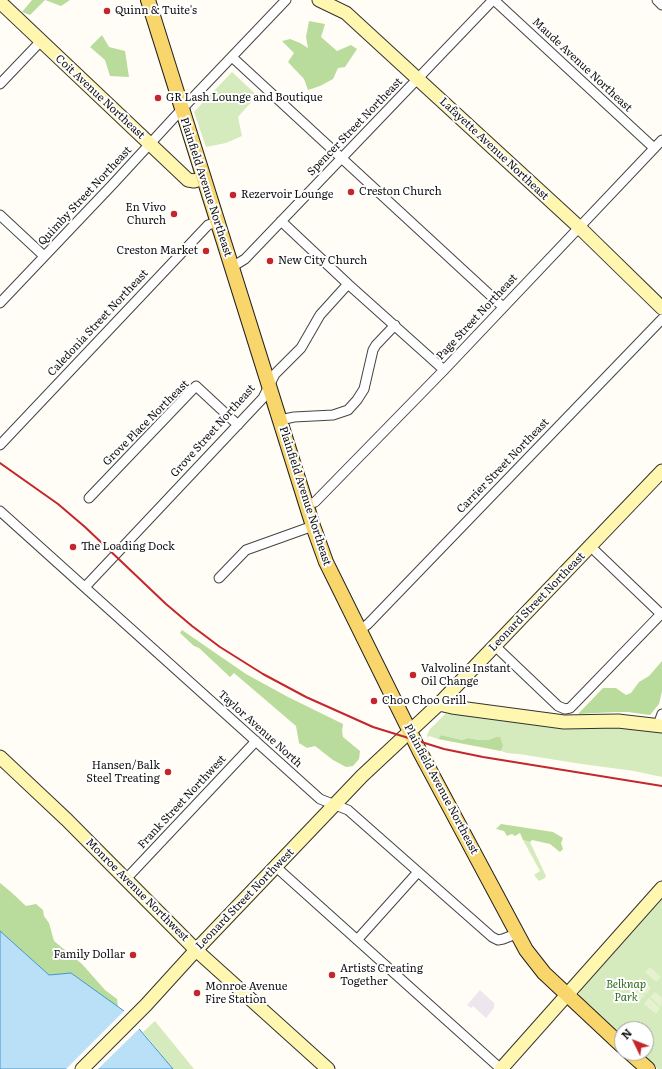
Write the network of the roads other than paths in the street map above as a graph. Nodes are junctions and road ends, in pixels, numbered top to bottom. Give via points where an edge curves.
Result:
1 (148, 0) edge
2 (286, 0) edge
3 (319, 0) edge
4 (494, 0) edge
5 (657, 0) edge
6 (4, 3) edge
7 (662, 5) edge
8 (41, 41) junction
9 (232, 57) junction
10 (418, 80) junction
11 (0, 84) edge
12 (182, 109) junction
13 (662, 140) edge
14 (150, 143) junction
15 (654, 148) junction
16 (341, 159) junction
17 (204, 178) junction
18 (0, 215) edge
19 (281, 221) junction
20 (217, 222) junction
21 (578, 227) junction
22 (44, 256) junction
23 (232, 267) junction
24 (348, 284) junction
25 (0, 303) edge
26 (503, 307) junction
27 (662, 308) edge
28 (662, 319) edge
29 (395, 325) junction
30 (444, 370) junction
31 (269, 386) junction
32 (280, 420) junction
33 (238, 425) junction
34 (0, 445) edge
35 (662, 471) edge
36 (89, 498) dead end
37 (306, 505) junction
38 (0, 511) edge
39 (313, 526) junction
40 (590, 546) junction
41 (219, 578) dead end
42 (85, 587) junction
43 (662, 613) edge
44 (360, 630) junction
45 (495, 646) junction
46 (439, 704) junction
47 (661, 722) edge
48 (409, 730) junction
49 (256, 741) junction
50 (0, 757) edge
51 (334, 804) junction
52 (276, 867) junction
53 (418, 872) junction
54 (126, 879) junction
55 (662, 888) edge
56 (516, 934) junction
57 (357, 940) junction
58 (196, 950) junction
59 (567, 995) junction
60 (614, 1039) edge
61 (639, 1061) edge
62 (82, 1069) edge
63 (328, 1069) edge
64 (501, 1069) edge
65 (648, 1069) edge

1 - 12 main road, Plainfield Avenue Northeast
2 - 9 street, Quimby Street Northeast
3 - 10 main road, Lafayette Avenue Northeast via 346,13
4 - 10 street, Spencer Street Northeast
4 - 15 street, Maude Avenue Northeast
5 - 7 street
6 - 8 main road, Coit Avenue Northeast
8 - 11 street
8 - 14 main road, Coit Avenue Northeast
9 - 12 street, Quimby Street Northeast
9 - 16 street
10 - 16 street, Spencer Street Northeast
10 - 21 main road, Lafayette Avenue Northeast
12 - 14 street, Quimby Street Northeast
12 - 17 main road, Plainfield Avenue Northeast
13 - 15 street, Page Street Northeast
14 - 17 main road, Coit Avenue Northeast via 188,180
14 - 22 street, Quimby Street Northeast
15 - 21 street, Page Street Northeast
16 - 19 street, Spencer Street Northeast
16 - 26 street
17 - 20 main road, Plainfield Avenue Northeast
18 - 22 street
19 - 23 street, Spencer Street Northeast via 245,259
19 - 24 street
20 - 23 main road, Plainfield Avenue Northeast
20 - 34 street, Caledonia Street Northeast via 203,230
21 - 26 street, Page Street Northeast
21 - 27 main road, Lafayette Avenue Northeast
22 - 25 street, Quimby Street Northeast
23 - 31 main road, Plainfield Avenue Northeast
24 - 29 street
24 - 31 street, Grove Street Northeast via 320,315 301,348 275,374
26 - 30 street, Page Street Northeast
28 - 44 street, Carrier Street Northeast
29 - 30 street
29 - 32 street via 373,350 364,389 348,410 333,415
30 - 37 street, Page Street Northeast via 315,502
31 - 32 main road, Plainfield Avenue Northeast
31 - 33 street, Grove Street Northeast via 263,398
32 - 37 main road, Plainfield Avenue Northeast
33 - 36 street, Grove Place Northeast via 196,386
33 - 42 street, Grove Street Northeast
35 - 40 main road, Leonard Street Northeast
37 - 39 main road, Plainfield Avenue Northeast
38 - 42 street, Taylor Avenue North
39 - 41 street via 246,550
39 - 44 main road, Plainfield Avenue Northeast via 326,562
40 - 43 street
40 - 45 main road, Leonard Street Northeast
42 - 49 street, Taylor Avenue North
43 - 45 street via 570,708 565,709 558,706
44 - 48 main road, Plainfield Avenue Northeast
45 - 46 main road, Leonard Street Northeast
46 - 47 main road via 564,722
46 - 48 main road, Leonard Street Northeast
48 - 51 main road, Leonard Street Northwest
48 - 56 main road, Plainfield Avenue Northeast
49 - 51 street, Taylor Avenue North via 320,799
49 - 54 street, Frank Street Northwest
50 - 54 main road, Monroe Avenue Northwest
51 - 52 main road, Leonard Street Northwest
51 - 53 street, Taylor Avenue North via 348,810
52 - 57 street
52 - 58 main road, Leonard Street Northwest
53 - 56 street, Taylor Avenue North via 492,937 498,940
53 - 57 street
54 - 58 main road, Monroe Avenue Northwest
55 - 59 main road
56 - 59 main road, Plainfield Avenue Northeast via 534,962
57 - 64 street
58 - 62 main road, Leonard Street Northwest via 133,1019
58 - 63 main road, Monroe Avenue Northwest
59 - 60 main road, Plainfield Avenue Northeast
59 - 64 main road
61 - 65 main road

